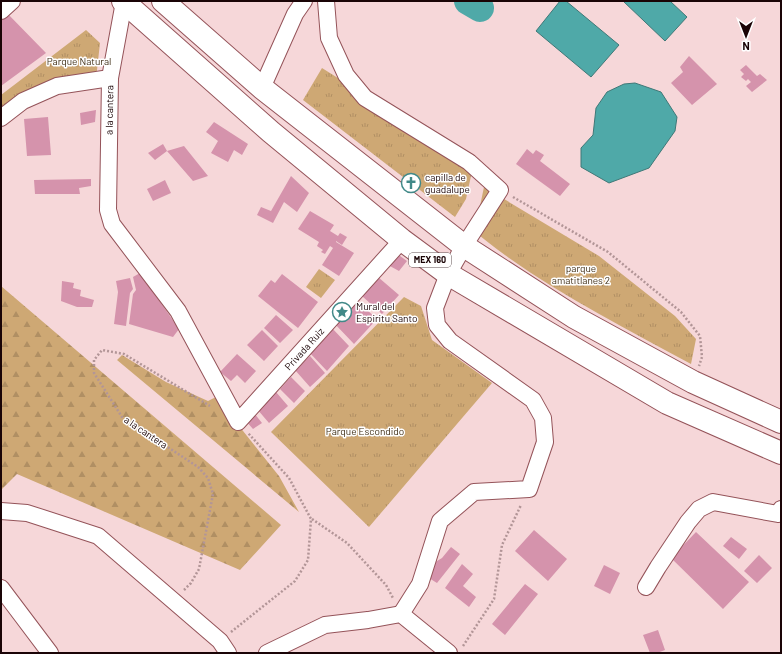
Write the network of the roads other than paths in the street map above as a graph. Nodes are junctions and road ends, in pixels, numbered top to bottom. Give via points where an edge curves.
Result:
1 (12, 1) edge
2 (163, 1) edge
3 (304, 1) edge
4 (326, 1) edge
5 (124, 2) edge
6 (1, 11) edge
7 (110, 78) junction
8 (262, 88) junction
9 (1, 118) edge
10 (402, 240) junction
11 (464, 246) junction
12 (448, 274) junction
13 (238, 422) joint
14 (781, 422) edge
15 (781, 453) edge
16 (781, 509) edge
17 (1, 511) edge
18 (646, 587) dead end
19 (1, 588) edge
20 (401, 614) junction
21 (224, 647) edge
22 (455, 650) edge
23 (50, 653) edge
24 (267, 653) edge

1 - 6 street
2 - 8 main road, MEX 160
3 - 8 street via 295,14
4 - 11 street via 328,38 346,75 365,98 470,162 500,190
5 - 7 street, a la cantera
5 - 10 main road, MEX 160 via 271,132
7 - 9 street via 57,86 23,101
7 - 13 street, a la cantera via 107,195 112,224 178,311
8 - 11 main road, MEX 160
10 - 12 main road, MEX 160
10 - 13 street, Privada Ruiz
11 - 12 street
11 - 14 main road, MEX 160 via 574,317 694,382
12 - 15 main road, MEX 160 via 667,403
12 - 20 street via 435,308 437,324 450,341 534,400 543,418 545,442 528,490 474,492 440,521 420,584
16 - 18 street via 778,514 713,502 699,509
17 - 21 street via 27,513 98,536
19 - 23 street
20 - 22 street
20 - 24 street via 325,625

